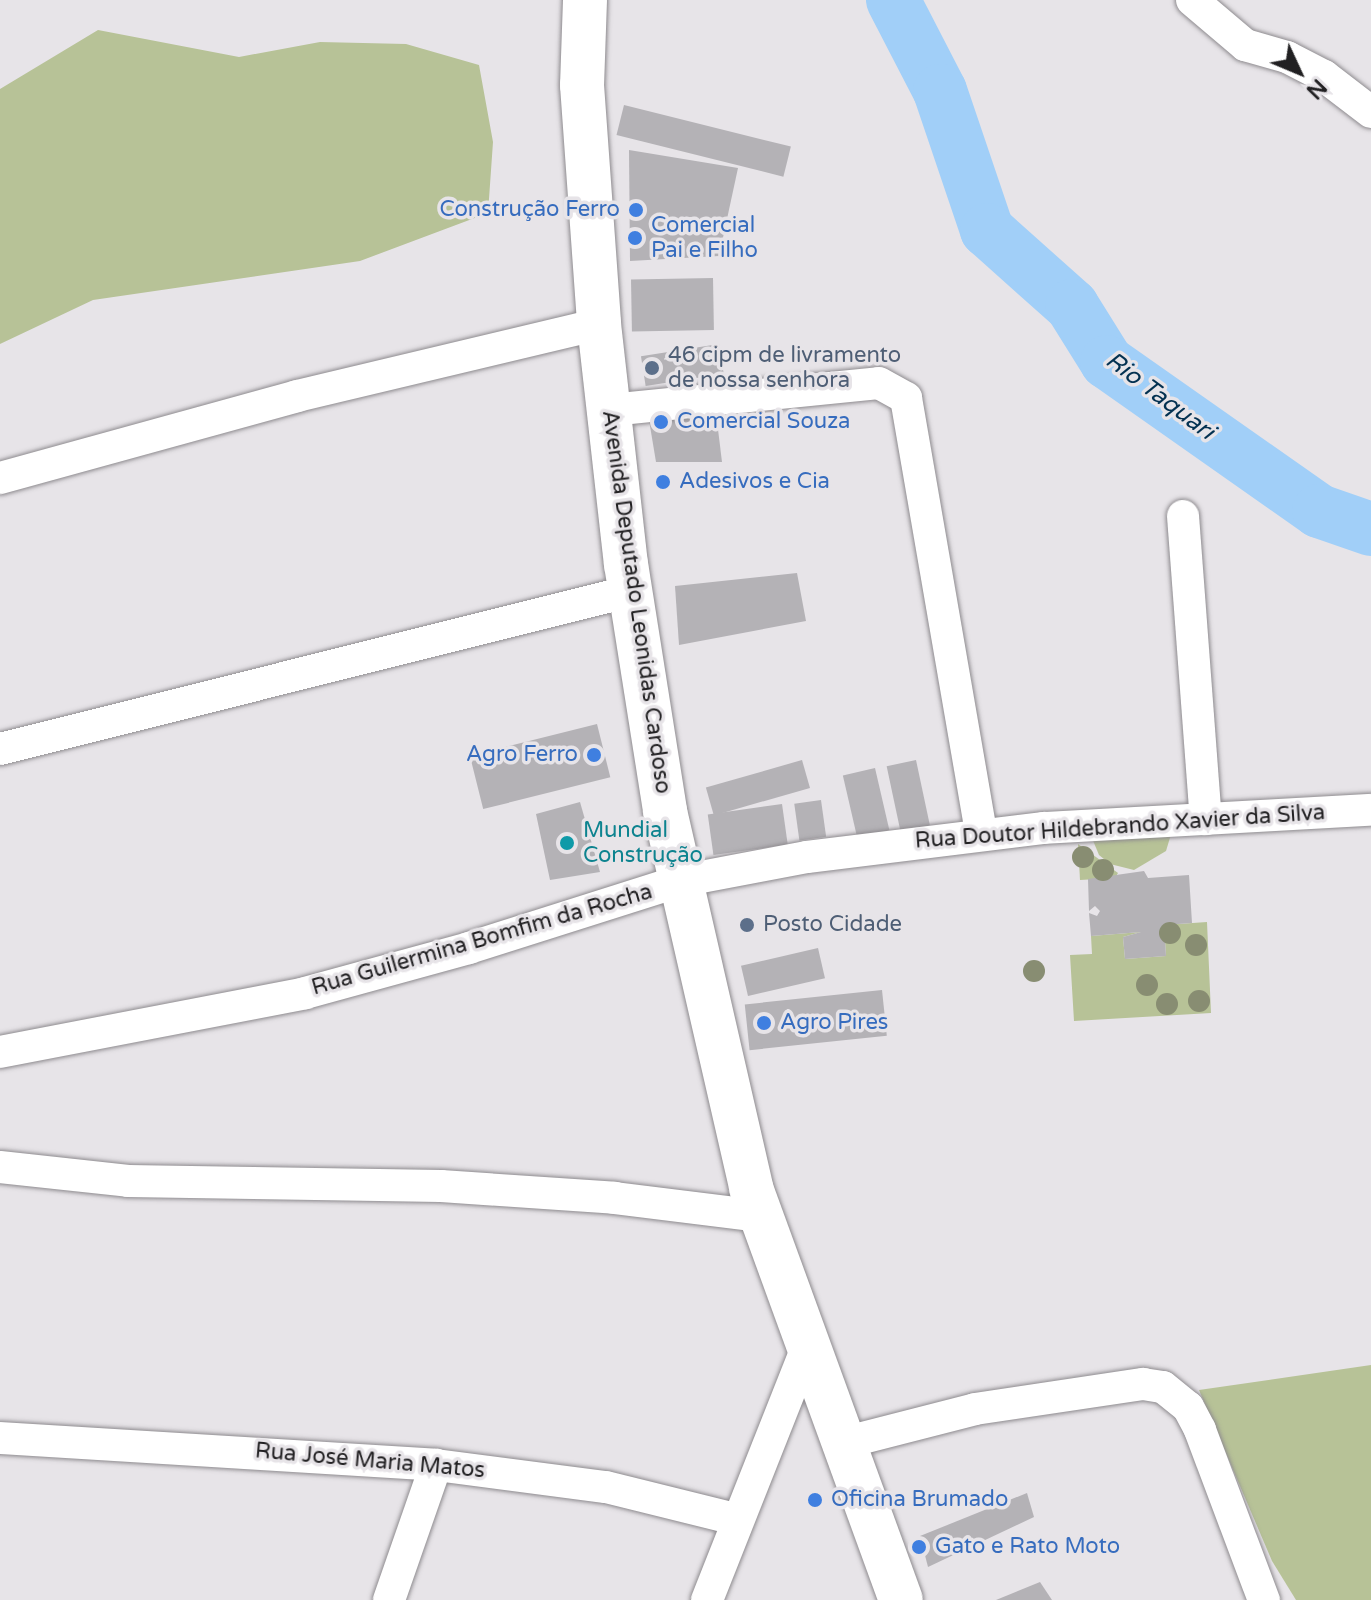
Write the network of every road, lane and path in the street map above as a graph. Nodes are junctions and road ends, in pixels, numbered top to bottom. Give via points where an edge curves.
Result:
1 (585, 0) edge
2 (1192, 0) edge
3 (1371, 112) edge
4 (599, 324) junction
5 (610, 410) junction
6 (0, 478) edge
7 (1183, 516) dead end
8 (631, 591) junction
9 (0, 749) edge
10 (1371, 810) edge
11 (1206, 819) junction
12 (981, 833) junction
13 (680, 881) junction
14 (0, 1052) edge
15 (0, 1167) edge
16 (759, 1216) junction
17 (807, 1348) junction
18 (0, 1438) edge
19 (843, 1443) junction
20 (436, 1465) junction
21 (735, 1519) junction
22 (389, 1600) edge
23 (707, 1600) edge
24 (901, 1600) edge
25 (1264, 1600) edge

1 - 4 main road, Avenida Deputado Leonidas Cardoso via 582,85
2 - 3 street via 1245,45 1287,57 1324,76
4 - 5 main road, Avenida Deputado Leonidas Cardoso
4 - 6 street via 297,396
5 - 8 main road, Avenida Deputado Leonidas Cardoso
5 - 12 street via 879,383 906,398
7 - 11 street
8 - 9 street
8 - 13 main road, Avenida Deputado Leonidas Cardoso via 652,744
10 - 11 street, Rua Doutor Hildebrando Xavier da Silva
11 - 12 street, Rua Doutor Hildebrando Xavier da Silva
12 - 13 street, Rua Doutor Hildebrando Xavier da Silva via 892,842
13 - 14 street, Rua Guilermina Bomfim da Rocha via 305,993
13 - 16 main road, Avenida Deputado Leonidas Cardoso
15 - 16 street via 128,1181 504,1190
16 - 17 main road, Avenida Deputado Leonidas Cardoso
17 - 19 main road, Avenida Deputado Leonidas Cardoso
17 - 21 street
18 - 20 street, Rua José Maria Matos
19 - 24 main road, Avenida Deputado Leonidas Cardoso
19 - 25 street via 975,1409 1143,1384 1163,1387 1188,1407 1200,1430
20 - 21 street, Rua José Maria Matos via 606,1487
20 - 22 street
21 - 23 street

